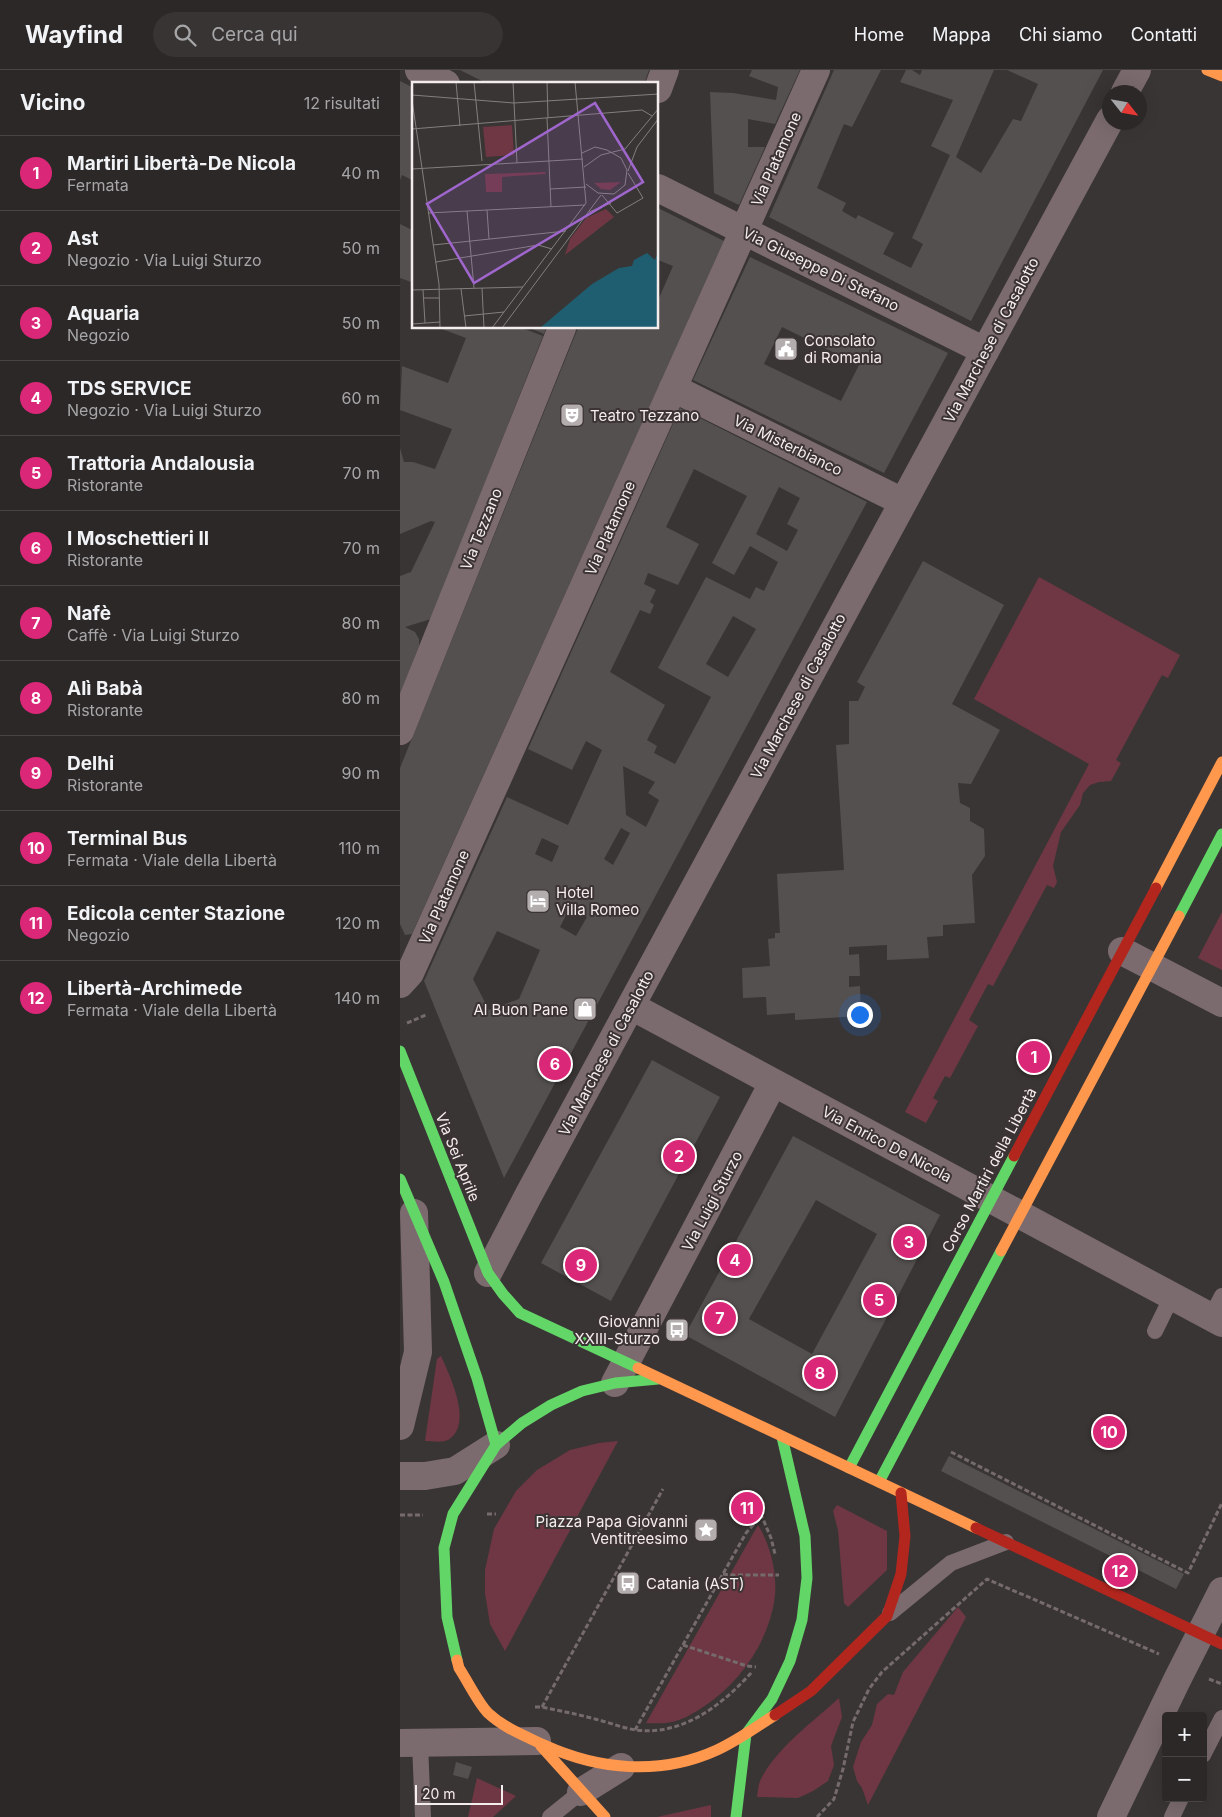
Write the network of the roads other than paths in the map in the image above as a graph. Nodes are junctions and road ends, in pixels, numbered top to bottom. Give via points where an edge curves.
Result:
1 (418, 70) edge
2 (665, 70) edge
3 (816, 70) edge
4 (1137, 70) edge
5 (1207, 70) edge
6 (1222, 76) edge
7 (442, 82) edge
8 (1128, 85) edge
9 (659, 86) edge
10 (1105, 130) edge
11 (659, 188) edge
12 (744, 231) junction
13 (562, 329) edge
14 (985, 350) junction
15 (673, 388) junction
16 (903, 502) junction
17 (400, 731) edge
18 (1222, 762) edge
19 (1222, 834) edge
20 (1122, 952) junction
21 (1152, 966) junction
22 (400, 984) edge
23 (1222, 1003) edge
24 (631, 1006) junction
25 (400, 1051) edge
26 (773, 1084) junction
27 (400, 1178) edge
28 (991, 1199) junction
29 (414, 1213) junction
30 (1020, 1215) junction
31 (488, 1273) junction
32 (1172, 1296) junction
33 (1218, 1312) edge
34 (1155, 1330) dead end
35 (621, 1373) junction
36 (658, 1379) junction
37 (400, 1426) edge
38 (782, 1437) junction
39 (496, 1445) junction
40 (849, 1468) junction
41 (400, 1476) edge
42 (879, 1482) junction
43 (901, 1493) junction
44 (1006, 1542) junction
45 (1222, 1591) edge
46 (887, 1616) junction
47 (1211, 1639) edge
48 (1222, 1718) edge
49 (746, 1734) junction
50 (537, 1741) junction
51 (410, 1743) edge
52 (1207, 1747) edge
53 (621, 1767) junction
54 (581, 1792) junction
55 (1179, 1802) edge
56 (423, 1817) edge
57 (550, 1817) edge
58 (604, 1817) edge
59 (736, 1817) edge
60 (1112, 1817) edge
61 (1172, 1817) edge

1 - 7 street
2 - 9 street
3 - 12 street, Via Platamone
4 - 8 street
5 - 6 main road
10 - 14 street, Via Marchese di Casalotto
11 - 12 street, Via Giuseppe Di Stefano
12 - 14 street, Via Giuseppe Di Stefano
12 - 15 street, Via Platamone
13 - 17 street, Via Tezzano
14 - 16 street, Via Marchese di Casalotto
15 - 16 street, Via Misterbianco
15 - 22 street, Via Platamone via 410,972
16 - 24 street, Via Marchese di Casalotto
18 - 20 main road, Corso Martiri della Libertà
19 - 21 main road
20 - 21 street
20 - 28 main road, Corso Martiri della Libertà
21 - 23 street
21 - 30 main road
24 - 26 street, Via Enrico De Nicola
24 - 31 street, Via Marchese di Casalotto
25 - 31 main road, Via Sei Aprile
26 - 28 street, Via Enrico De Nicola
26 - 35 street, Via Luigi Sturzo
27 - 29 main road
28 - 30 street, Via Enrico De Nicola
28 - 40 main road, Corso Martiri della Libertà
29 - 37 street via 418,1352
29 - 39 main road via 444,1282
30 - 32 street, Via Enrico De Nicola
30 - 42 main road
31 - 35 main road, Via Sei Aprile via 520,1313
32 - 33 street, Via Enrico De Nicola
32 - 34 lane
35 - 36 main road, Via Sei Aprile
35 - 36 main road
35 - 39 main road via 551,1405
36 - 38 main road, Via Sei Aprile
38 - 40 main road, Via Sei Aprile
38 - 49 main road via 805,1536 807,1578 802,1620 790,1661 772,1699
39 - 41 street via 455,1471
39 - 50 main road via 453,1514 444,1548 447,1617 459,1668 486,1712 510,1729
40 - 42 main road, Via Sei Aprile
42 - 43 main road, Via Sei Aprile
43 - 44 main road, Via Sei Aprile
43 - 46 main road via 905,1536 901,1574
44 - 46 lane via 951,1563
44 - 47 main road, Via Sei Aprile
45 - 47 street
46 - 49 main road via 811,1692
47 - 60 street
48 - 52 lane
49 - 53 main road via 718,1750 687,1761
49 - 59 main road
50 - 51 street
50 - 53 main road via 591,1762
50 - 54 main road
51 - 56 lane
53 - 54 street
54 - 57 lane
54 - 58 main road
55 - 61 lane

